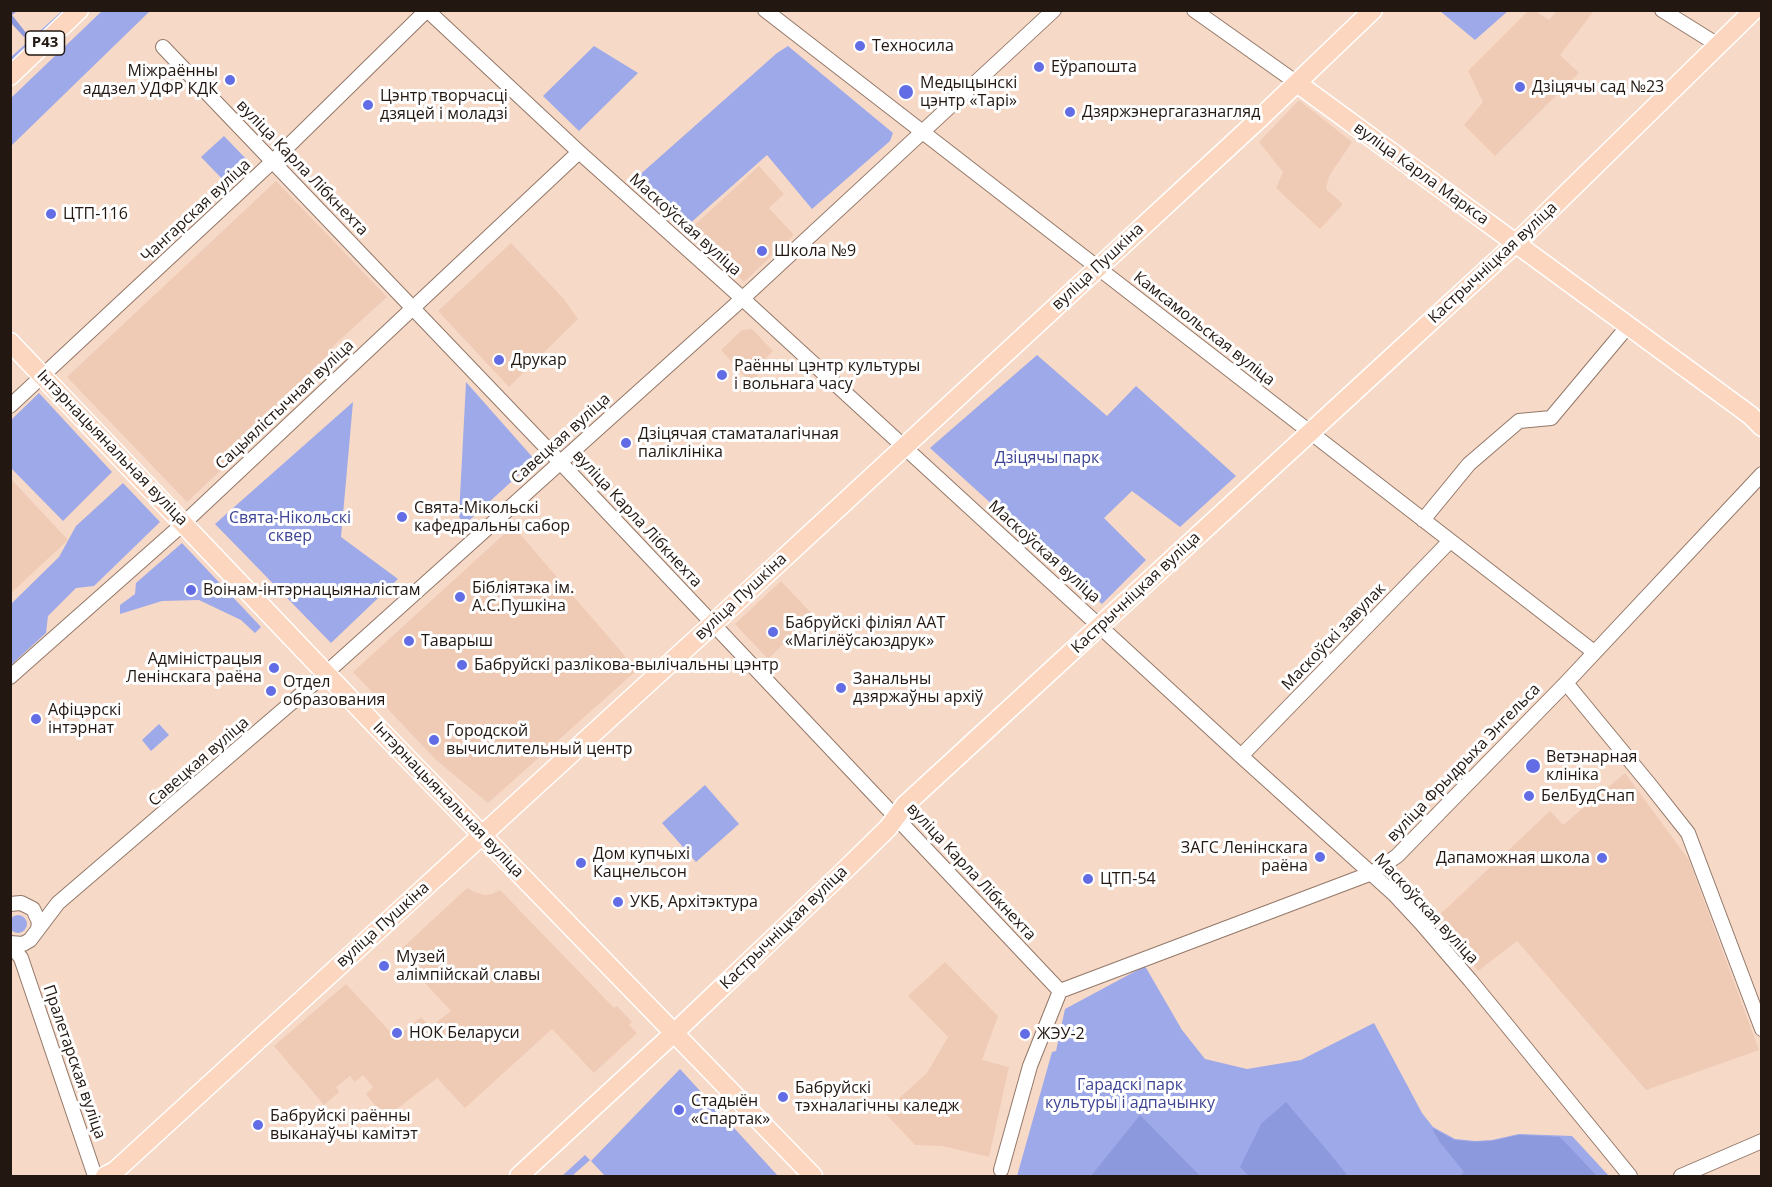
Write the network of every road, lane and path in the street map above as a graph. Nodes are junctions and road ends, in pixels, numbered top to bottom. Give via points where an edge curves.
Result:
1 (79, 10) edge
2 (427, 10) edge
3 (765, 10) edge
4 (1054, 10) edge
5 (1194, 10) edge
6 (1373, 10) edge
7 (1662, 10) edge
8 (1754, 10) edge
9 (1718, 45) junction
10 (163, 47) dead end
11 (10, 76) edge
12 (1297, 83) junction
13 (924, 132) junction
14 (579, 152) junction
15 (273, 161) junction
16 (1516, 243) junction
17 (1098, 267) junction
18 (742, 298) junction
19 (412, 308) junction
20 (1628, 326) junction
21 (10, 342) edge
22 (43, 376) junction
23 (10, 406) edge
24 (1761, 427) edge
25 (1310, 432) junction
26 (904, 447) junction
27 (560, 462) junction
28 (1761, 474) edge
29 (1423, 520) junction
30 (184, 523) junction
31 (1450, 541) junction
32 (713, 623) junction
33 (1101, 626) junction
34 (1594, 652) junction
35 (326, 673) junction
36 (10, 677) edge
37 (1566, 683) junction
38 (1241, 756) junction
39 (896, 816) junction
40 (481, 835) junction
41 (1372, 873) junction
42 (16, 903) edge
43 (55, 906) junction
44 (34, 935) junction
45 (10, 943) edge
46 (21, 958) junction
47 (1060, 991) junction
48 (1761, 1029) edge
49 (674, 1033) junction
50 (1761, 1141) edge
51 (1001, 1170) dead end
52 (95, 1176) edge
53 (105, 1176) edge
54 (519, 1176) edge
55 (813, 1176) edge
56 (1630, 1176) edge
57 (1681, 1176) edge

1 - 11 main road, Р43
2 - 14 street, Маскоўская вуліца
2 - 15 street, Чангарская вуліца
3 - 13 street, Камсамольская вуліца
4 - 13 street, Савецкая вуліца
5 - 12 street, вуліца Карла Маркса
6 - 12 main road, вуліца Пушкіна
7 - 9 street
8 - 9 main road, Кастрычніцкая вуліца
9 - 16 main road, Кастрычніцкая вуліца
10 - 15 street, вуліца Карла Лібкнехта
12 - 16 main road, вуліца Карла Маркса
12 - 17 main road, вуліца Пушкіна
13 - 17 street, Камсамольская вуліца
13 - 18 street, Савецкая вуліца
14 - 18 street, Маскоўская вуліца
14 - 19 street, Сацыялістычная вуліца
15 - 19 street, вуліца Карла Лібкнехта
15 - 22 street, Чангарская вуліца
16 - 20 main road, вуліца Карла Маркса
16 - 25 main road, Кастрычніцкая вуліца
17 - 25 street, Камсамольская вуліца
17 - 26 main road, вуліца Пушкіна
18 - 26 street, Маскоўская вуліца
18 - 27 street, Савецкая вуліца
19 - 27 street, вуліца Карла Лібкнехта
19 - 30 street, Сацыялістычная вуліца
20 - 24 main road, вуліца Карла Маркса
20 - 29 street via 1551,418 1519,421 1469,464
21 - 22 main road, Інтэрнацыянальная вуліца
22 - 23 street, Чангарская вуліца
22 - 30 main road, Інтэрнацыянальная вуліца
25 - 29 street, Камсамольская вуліца
25 - 33 main road, Кастрычніцкая вуліца
26 - 32 main road, вуліца Пушкіна
26 - 33 street, Маскоўская вуліца
27 - 32 street, вуліца Карла Лібкнехта
27 - 35 street, Савецкая вуліца
28 - 34 street, вуліца Фрыдрыха Энгельса
29 - 31 street, Камсамольская вуліца
30 - 35 main road, Інтэрнацыянальная вуліца
30 - 36 street, Сацыялістычная вуліца
31 - 34 street, Камсамольская вуліца
31 - 38 street, Маскоўскі завулак
32 - 39 street, вуліца Карла Лібкнехта
32 - 40 main road, вуліца Пушкіна
33 - 38 street, Маскоўская вуліца
33 - 39 main road, Кастрычніцкая вуліца
34 - 37 street, вуліца Фрыдрыха Энгельса
35 - 40 main road, Інтэрнацыянальная вуліца
35 - 43 street, Савецкая вуліца
37 - 41 street, вуліца Фрыдрыха Энгельса via 1396,856
37 - 48 street via 1688,833
38 - 41 street, Маскоўская вуліца
39 - 47 street, вуліца Карла Лібкнехта
39 - 49 main road, Кастрычніцкая вуліца
40 - 49 main road, Інтэрнацыянальная вуліца
40 - 53 main road, вуліца Пушкіна via 115,1171
41 - 47 street, вуліца Фрыдрыха Энгельса
41 - 56 street, Маскоўская вуліца via 1421,923
42 - 43 street
42 - 44 street via 37,915
43 - 44 street, Савецкая вуліца
44 - 45 street via 23,944
44 - 46 street
45 - 46 street, Пралетарская вуліца
46 - 52 street, Пралетарская вуліца
47 - 51 street via 1030,1066
49 - 54 main road, Кастрычніцкая вуліца
49 - 55 main road, Інтэрнацыянальная вуліца
50 - 57 street

